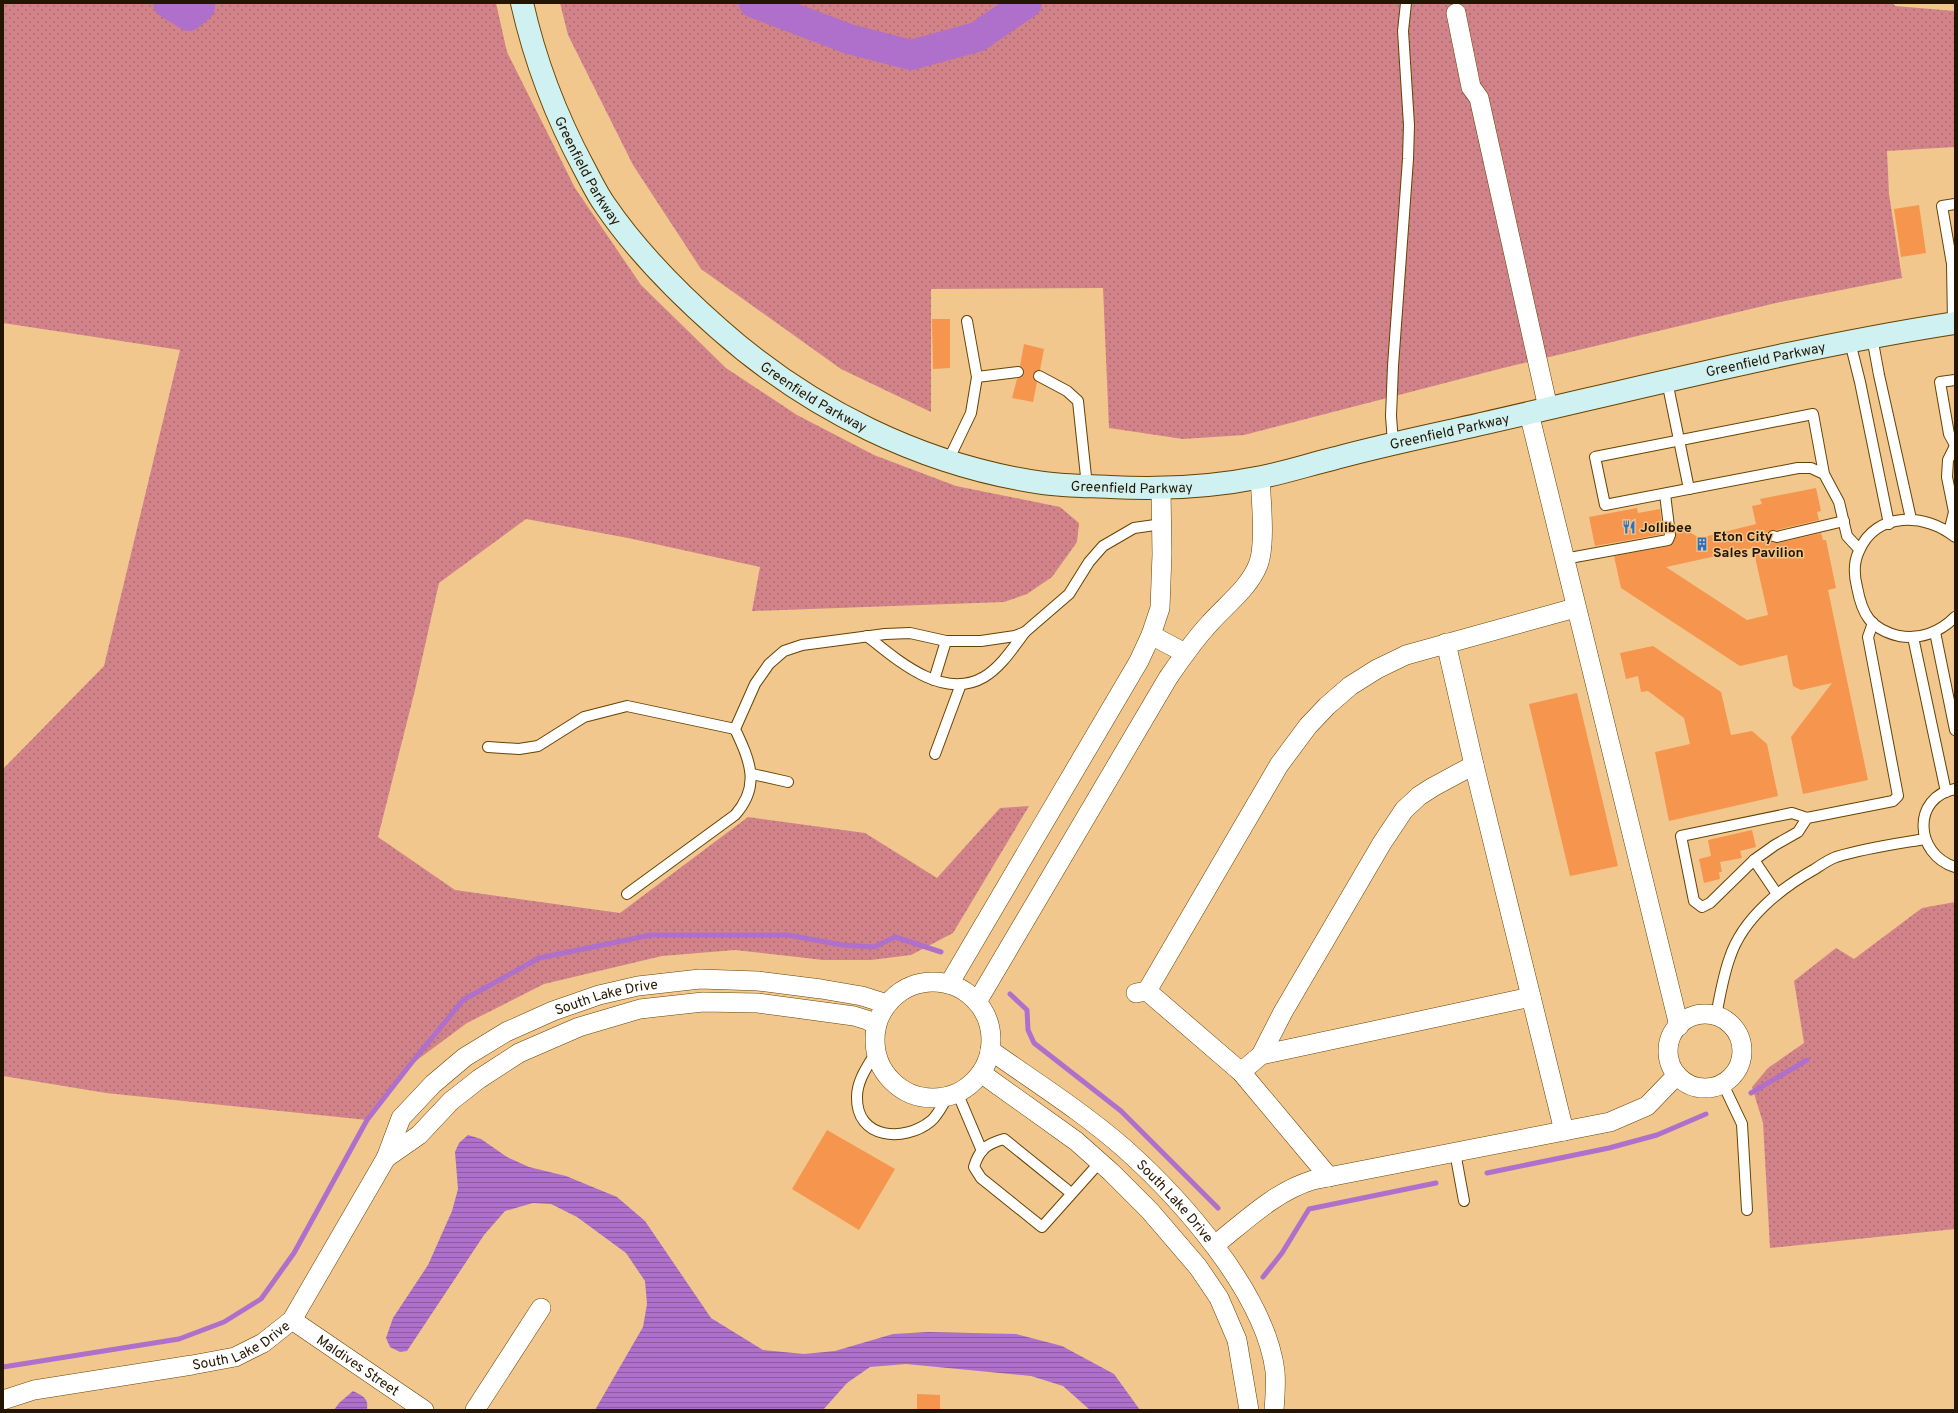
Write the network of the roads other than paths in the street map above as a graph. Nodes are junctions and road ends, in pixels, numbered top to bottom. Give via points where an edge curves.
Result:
1 (522, 3) edge
2 (1406, 3) edge
3 (1456, 13) dead end
4 (1955, 204) edge
5 (967, 321) dead end
6 (1954, 323) edge
7 (1872, 337) junction
8 (1850, 342) junction
9 (1018, 372) dead end
10 (977, 376) junction
11 (1039, 376) dead end
12 (1955, 380) edge
13 (1667, 381) junction
14 (1537, 411) junction
15 (1679, 440) junction
16 (1392, 443) junction
17 (1955, 445) edge
18 (948, 461) junction
19 (1824, 474) junction
20 (1260, 477) junction
21 (1086, 486) junction
22 (1161, 489) junction
23 (1689, 489) junction
24 (1665, 494) junction
25 (1911, 519) junction
26 (1844, 522) junction
27 (1162, 524) junction
28 (1888, 524) junction
29 (1952, 535) edge
30 (1773, 536) dead end
31 (1859, 550) junction
32 (1564, 560) junction
33 (1575, 608) junction
34 (1955, 618) edge
35 (1873, 623) junction
36 (1025, 632) junction
37 (1934, 632) junction
38 (1151, 635) junction
39 (867, 636) junction
40 (1912, 637) junction
41 (946, 641) junction
42 (1446, 643) junction
43 (1184, 653) junction
44 (934, 680) junction
45 (961, 684) junction
46 (735, 730) junction
47 (1955, 730) edge
48 (488, 747) dead end
49 (935, 754) dead end
50 (1474, 765) junction
51 (752, 774) junction
52 (788, 782) dead end
53 (1950, 790) edge
54 (1807, 818) junction
55 (1925, 839) junction
56 (1754, 860) junction
57 (1955, 867) edge
58 (627, 894) dead end
59 (1777, 894) junction
60 (949, 984) junction
61 (1531, 997) junction
62 (977, 1002) junction
63 (888, 1004) junction
64 (1716, 1016) junction
65 (876, 1025) junction
66 (1679, 1026) junction
67 (990, 1050) junction
68 (876, 1052) junction
69 (1261, 1055) junction
70 (1241, 1072) junction
71 (981, 1073) junction
72 (1677, 1075) junction
73 (1724, 1084) junction
74 (952, 1094) junction
75 (1564, 1131) junction
76 (982, 1151) junction
77 (1455, 1152) junction
78 (386, 1158) junction
79 (1100, 1162) junction
80 (1329, 1177) junction
81 (1071, 1193) junction
82 (1464, 1200) dead end
83 (1747, 1210) dead end
84 (1215, 1245) junction
85 (541, 1308) dead end
86 (292, 1320) junction
87 (3, 1400) edge
88 (424, 1410) edge
89 (475, 1410) edge
90 (1249, 1410) edge
91 (1274, 1410) edge

1 - 18 main road, Greenfield Parkway via 529,37 550,99 602,203 680,295 748,355 810,396 876,434
2 - 16 lane via 1403,31 1409,125 1408,159 1392,386
3 - 14 street via 1471,87 1468,100
4 - 6 lane via 1942,206 1952,264
5 - 10 lane
6 - 7 main road, Greenfield Parkway
7 - 8 main road, Greenfield Parkway
7 - 25 lane
8 - 13 main road, Greenfield Parkway
8 - 28 lane
9 - 10 lane
10 - 18 lane via 971,413
11 - 21 lane via 1067,390 1078,401
12 - 17 lane via 1940,382 1949,434
13 - 14 main road, Greenfield Parkway
13 - 15 lane
14 - 16 main road, Greenfield Parkway
14 - 32 street
15 - 19 lane via 1812,414
15 - 23 lane
15 - 24 lane via 1595,457 1605,505
16 - 20 main road, Greenfield Parkway
17 - 29 lane via 1948,460 1947,477 1954,512
18 - 21 main road, Greenfield Parkway via 1043,483
19 - 23 lane via 1811,468 1798,468
19 - 26 lane via 1839,502
20 - 22 main road, Greenfield Parkway
20 - 43 street via 1262,543 1259,564 1251,579
21 - 22 main road, Greenfield Parkway
22 - 27 street
23 - 24 lane
24 - 32 lane via 1670,535 1668,540
25 - 28 lane
25 - 29 lane via 1929,522
26 - 30 lane
26 - 31 lane via 1847,536
27 - 36 lane via 1134,528 1103,546 1089,562 1069,594
27 - 38 street via 1160,608
28 - 31 lane via 1874,532
31 - 35 lane via 1855,559 1854,576 1860,607
32 - 33 street
33 - 42 street
33 - 66 street
34 - 37 lane
35 - 40 lane via 1893,634
35 - 54 lane via 1868,637 1898,796 1892,801
36 - 41 lane via 981,641
36 - 45 lane via 1003,660 983,677
37 - 40 lane
37 - 47 lane
38 - 43 street
38 - 60 street via 1139,661
39 - 41 lane via 910,633
39 - 44 lane via 906,666
39 - 46 lane via 802,645 784,652 769,664 754,684
40 - 53 lane
41 - 44 lane
42 - 50 street
42 - 70 street via 1406,655 1377,669 1350,686 1308,726 1280,765 1141,992
43 - 62 street
44 - 45 lane
45 - 49 lane
46 - 48 lane via 627,706 584,717 538,746 518,749
46 - 51 lane via 748,757
50 - 61 street
50 - 69 street via 1433,787 1404,810 1283,1012
51 - 52 lane
51 - 58 lane via 744,805 735,815
53 - 55 lane via 1928,808 1924,823
54 - 56 lane via 1798,832
54 - 56 lane via 1792,813 1681,836 1694,901 1702,908 1710,904
55 - 57 lane via 1940,860
55 - 59 lane via 1834,858 1797,879
56 - 59 lane
59 - 64 lane via 1761,908 1730,956
60 - 62 street
60 - 63 street via 932,982 914,985 898,993
61 - 69 street
61 - 75 street
62 - 67 street via 986,1016 991,1033
63 - 65 street
63 - 78 street, South Lake Drive via 862,996 821,989 726,980 666,982 599,995 553,1011 506,1032 465,1057 433,1084 401,1118
64 - 66 street via 1703,1014 1690,1018
64 - 73 street via 1729,1023 1738,1034 1742,1047 1741,1062
65 - 68 street
65 - 78 street, South Lake Drive via 854,1016 758,1003 703,1002 640,1009 579,1028 519,1054 479,1079 451,1101 419,1135
66 - 72 street via 1671,1037 1668,1050 1670,1063
67 - 71 street
67 - 84 street, South Lake Drive via 1124,1148 1161,1184
68 - 74 street via 882,1067 903,1089 932,1098
68 - 74 lane via 859,1084 857,1097 859,1113 866,1124 874,1130 894,1135 918,1129 931,1121
69 - 70 street
70 - 80 street
71 - 74 street via 970,1084
71 - 79 street, South Lake Drive via 1076,1141
72 - 73 street via 1699,1088 1712,1088
72 - 75 street via 1647,1106 1636,1112 1610,1122
73 - 83 lane via 1742,1124
74 - 76 lane
75 - 77 street
76 - 81 lane via 990,1143 1004,1139
76 - 81 lane via 974,1167 981,1178 1042,1227
77 - 80 street
77 - 82 lane
78 - 86 street, South Lake Drive
79 - 81 lane
79 - 90 street, South Lake Drive via 1150,1211 1198,1267 1219,1298 1237,1340
80 - 84 street via 1298,1185 1261,1208
84 - 91 street, South Lake Drive via 1244,1289 1266,1335 1275,1371
85 - 89 street
86 - 87 street, South Lake Drive via 263,1343 235,1357 34,1390
86 - 88 street, Maldives Street

